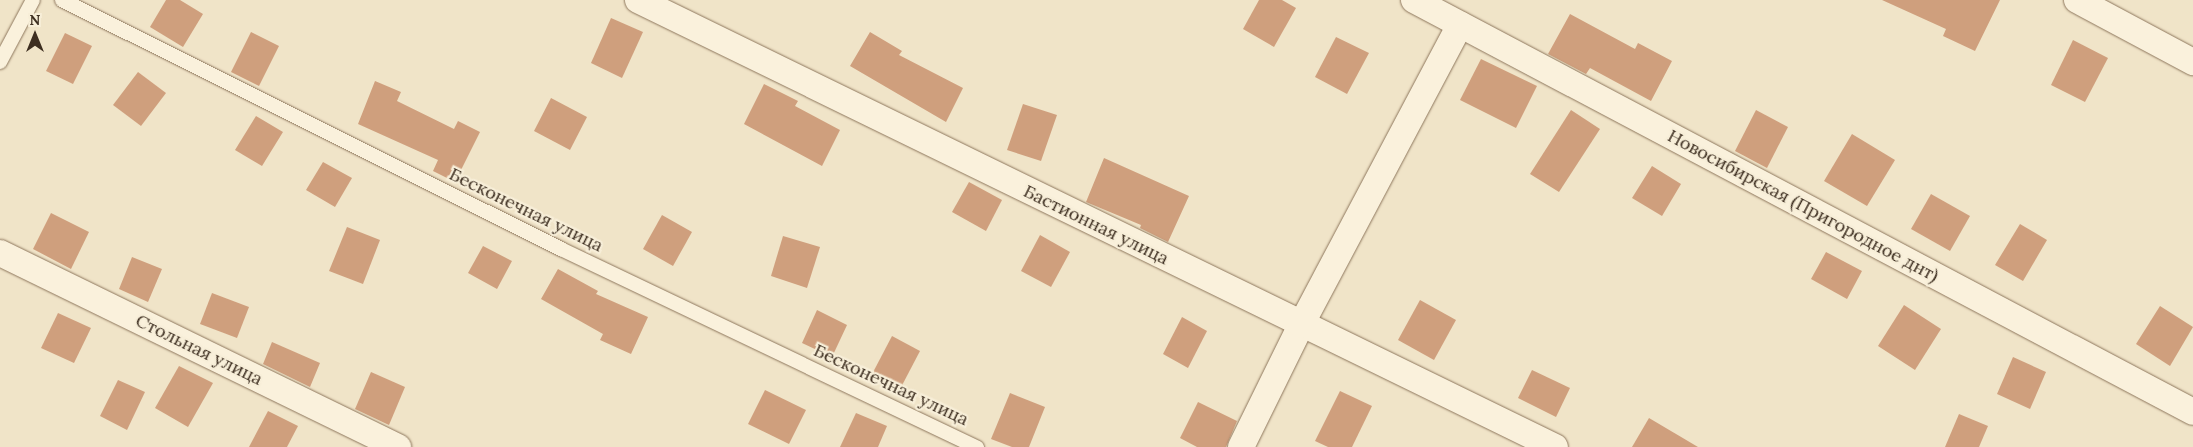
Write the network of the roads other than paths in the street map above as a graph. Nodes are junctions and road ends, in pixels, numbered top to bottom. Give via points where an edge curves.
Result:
1 (33, 0) edge
2 (62, 0) edge
3 (638, 0) edge
4 (1414, 0) edge
5 (2077, 0) edge
6 (1460, 25) junction
7 (0, 62) edge
8 (2193, 62) edge
9 (0, 253) edge
10 (1301, 326) junction
11 (2193, 412) edge
12 (398, 447) edge
13 (978, 447) edge
14 (1241, 447) edge
15 (1555, 447) edge

1 - 7 lane
2 - 13 lane, Бесконечная улица via 561,249
3 - 10 street, Бастионная улица
4 - 6 street, Новосибирская (Пригородное днт)
5 - 8 street
6 - 10 street
6 - 11 street, Новосибирская (Пригородное днт)
9 - 12 street, Стольная улица
10 - 14 street
10 - 15 street, Бастионная улица

